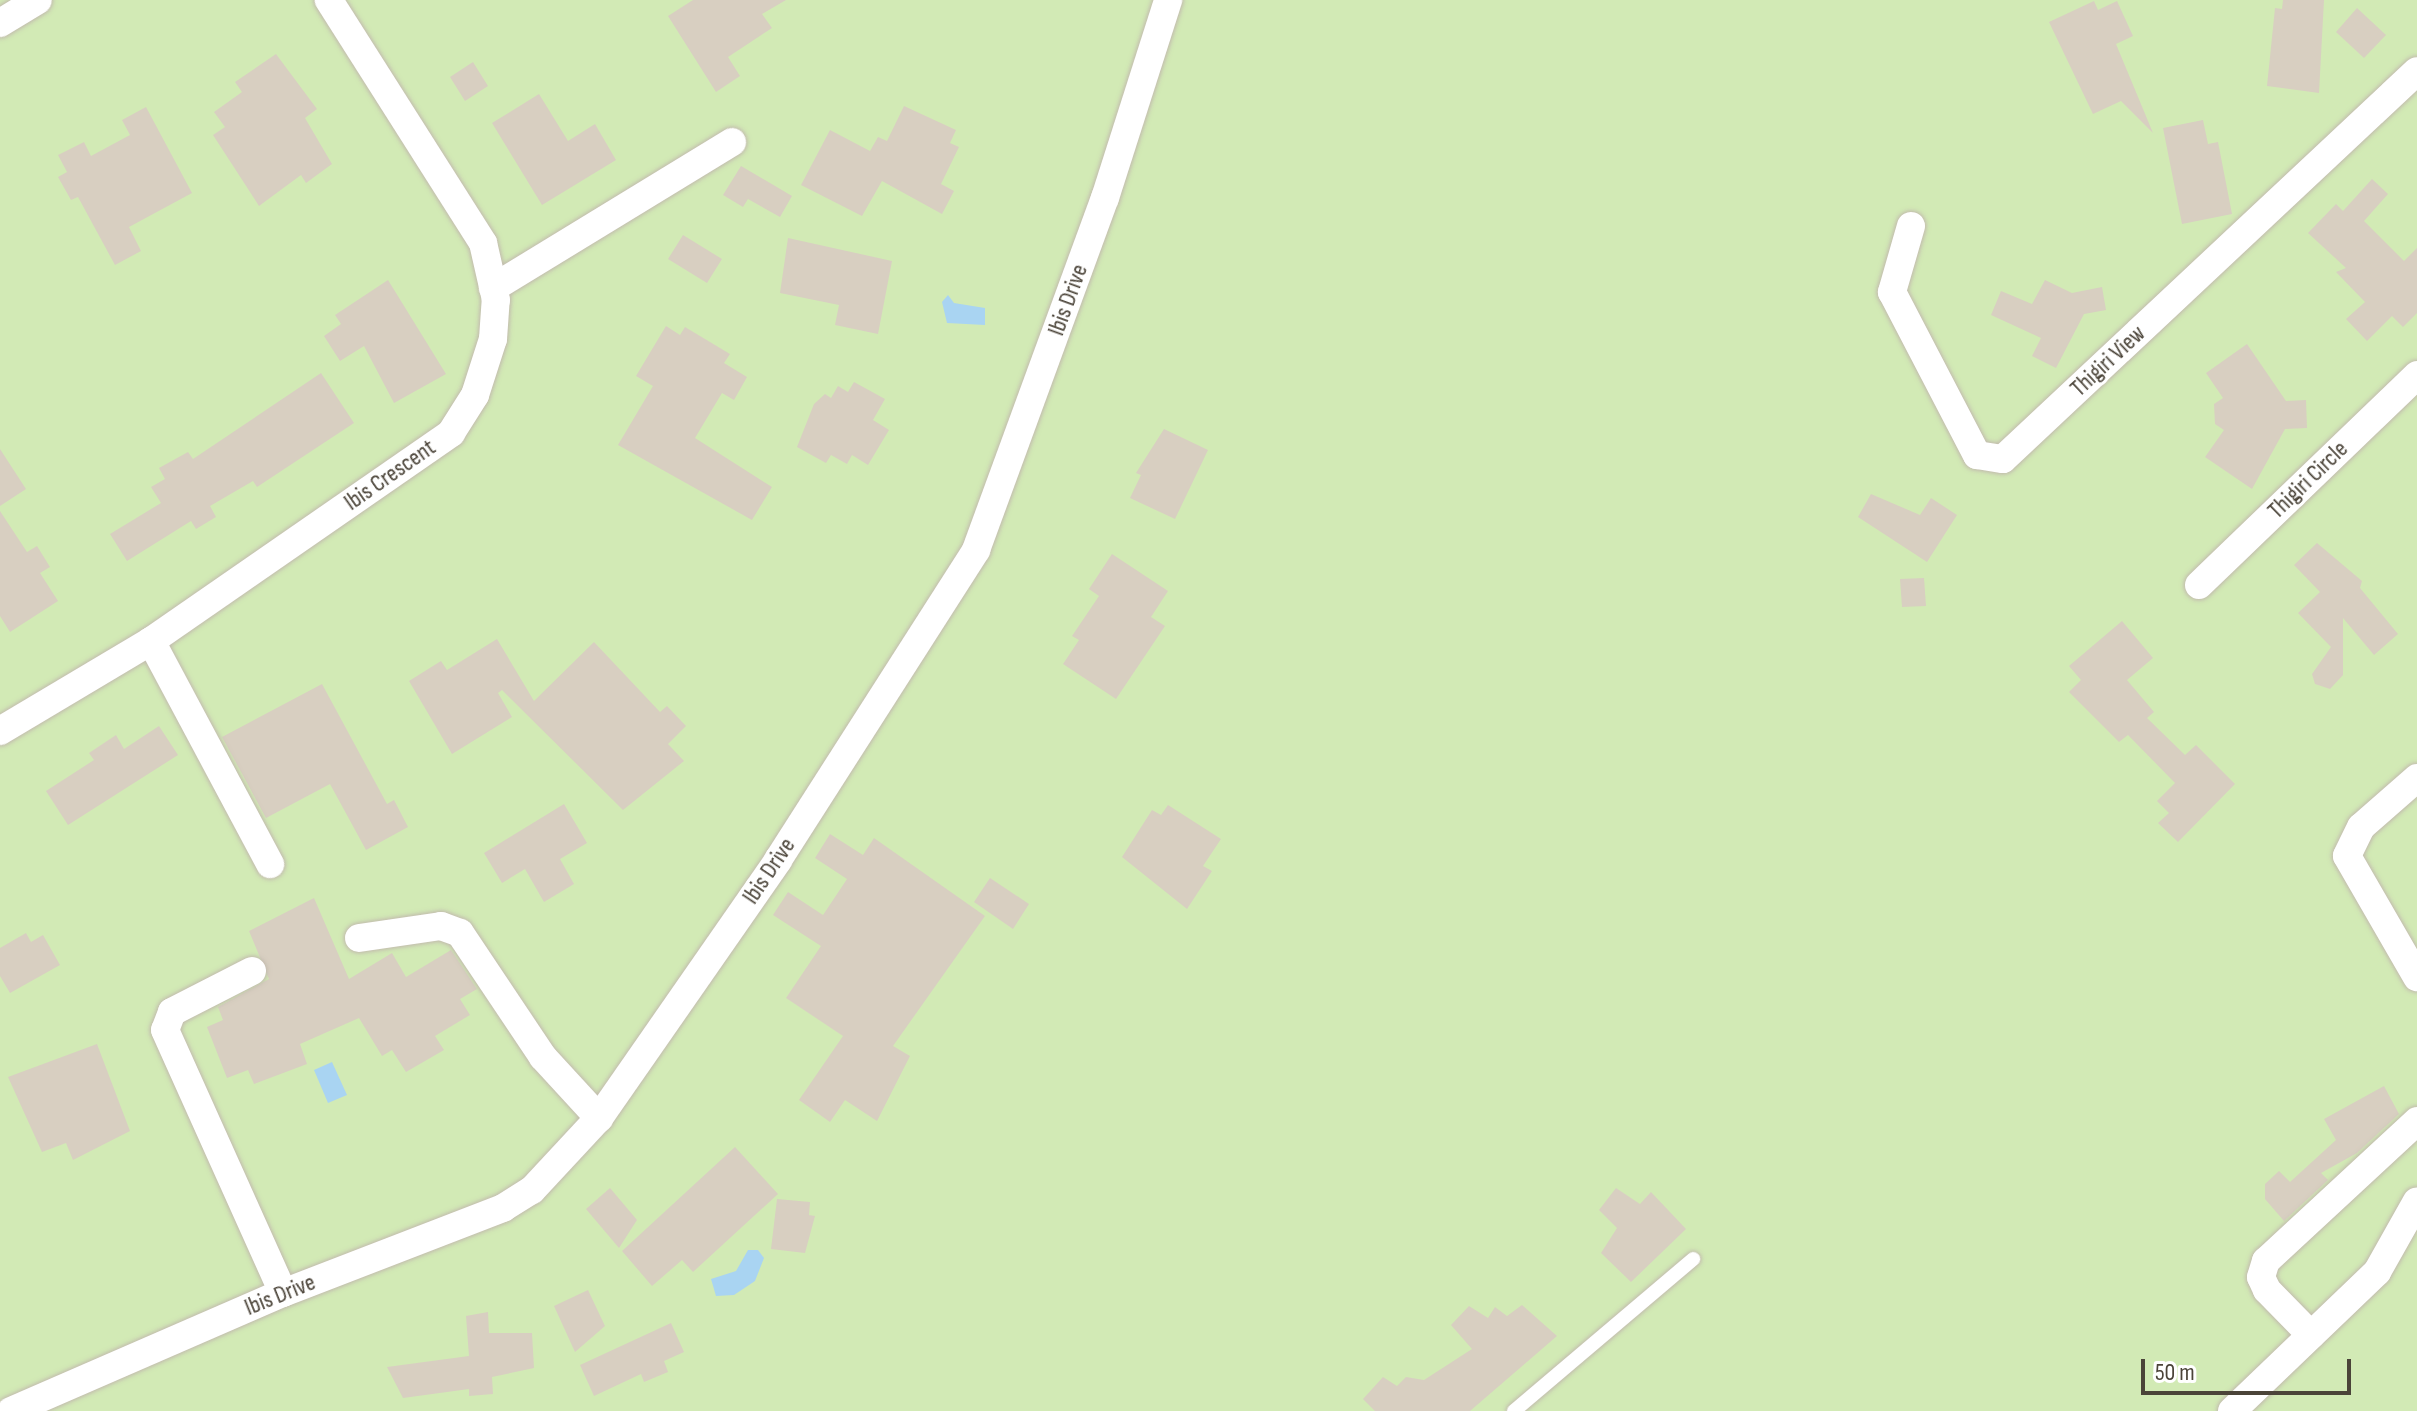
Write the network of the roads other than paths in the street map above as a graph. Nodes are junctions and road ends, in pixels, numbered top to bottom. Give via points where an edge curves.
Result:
1 (38, 0) edge
2 (329, 0) edge
3 (1168, 0) edge
4 (0, 23) edge
5 (2417, 71) edge
6 (732, 142) dead end
7 (1911, 226) dead end
8 (493, 288) junction
9 (2417, 375) edge
10 (2199, 585) dead end
11 (151, 641) junction
12 (0, 731) edge
13 (2417, 778) edge
14 (270, 864) dead end
15 (359, 938) dead end
16 (252, 971) dead end
17 (2417, 977) edge
18 (599, 1118) junction
19 (2417, 1121) edge
20 (2417, 1201) edge
21 (1693, 1259) dead end
22 (283, 1293) junction
23 (2311, 1335) junction
24 (11, 1411) edge
25 (1514, 1411) edge
26 (2232, 1411) edge

1 - 4 street
2 - 8 street, Ibis Crescent via 483,243
3 - 18 street, Ibis Drive via 1105,198 976,550 795,834
5 - 7 street, Thigiri View via 2003,459 1977,455 1892,292
6 - 8 street
8 - 11 street, Ibis Crescent via 493,339 475,395 451,433
9 - 10 street, Thigiri Circle
11 - 12 street, Ibis Crescent
11 - 14 street
13 - 17 street via 2361,827 2347,856
15 - 18 street via 441,926 460,933 543,1057
16 - 22 street via 172,1012 165,1030
18 - 22 street, Ibis Drive via 532,1190 503,1208
19 - 23 street via 2266,1261 2261,1277 2267,1290
20 - 23 street via 2377,1272
21 - 25 lane
22 - 24 street, Ibis Drive
23 - 26 street

